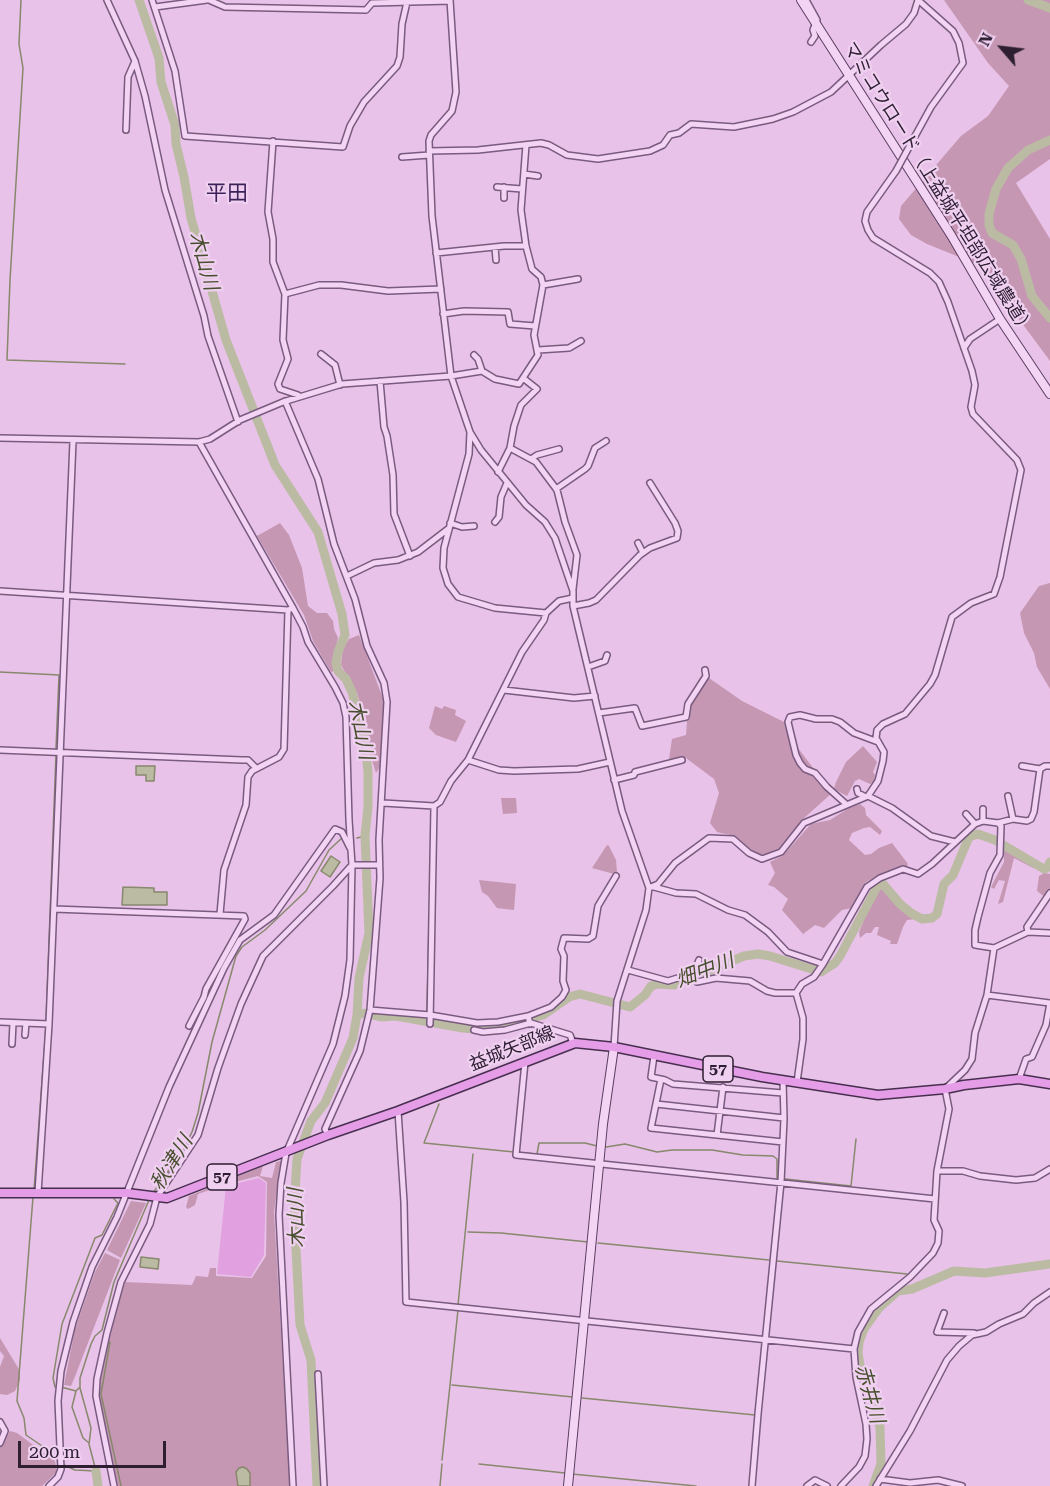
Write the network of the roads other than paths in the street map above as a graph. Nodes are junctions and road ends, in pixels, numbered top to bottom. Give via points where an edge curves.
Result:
1 (107, 0) edge
2 (152, 0) edge
3 (208, 0) edge
4 (801, 0) edge
5 (806, 0) edge
6 (918, 0) edge
7 (450, 1) edge
8 (407, 3) junction
9 (155, 7) junction
10 (816, 24) junction
11 (811, 42) dead end
12 (135, 61) junction
13 (850, 76) junction
14 (126, 130) dead end
15 (273, 141) junction
16 (526, 145) junction
17 (429, 153) junction
18 (402, 157) dead end
19 (524, 174) junction
20 (538, 176) dead end
21 (522, 189) junction
22 (504, 198) dead end
23 (526, 246) junction
24 (495, 247) junction
25 (436, 253) junction
26 (496, 260) dead end
27 (578, 279) dead end
28 (543, 285) junction
29 (441, 288) junction
30 (285, 294) junction
31 (443, 314) junction
32 (1000, 319) junction
33 (535, 326) junction
34 (581, 340) dead end
35 (964, 348) junction
36 (538, 350) junction
37 (321, 354) dead end
38 (474, 356) dead end
39 (482, 371) junction
40 (451, 375) junction
41 (523, 378) junction
42 (380, 381) junction
43 (340, 385) junction
44 (1050, 394) edge
45 (300, 395) junction
46 (284, 402) junction
47 (239, 421) junction
48 (470, 432) junction
49 (0, 438) edge
50 (73, 441) junction
51 (606, 441) dead end
52 (199, 442) junction
53 (510, 448) junction
54 (559, 449) dead end
55 (531, 459) junction
56 (498, 472) junction
57 (507, 483) junction
58 (650, 483) dead end
59 (556, 489) junction
60 (495, 522) dead end
61 (449, 526) junction
62 (474, 526) dead end
63 (638, 543) dead end
64 (643, 553) junction
65 (410, 556) junction
66 (347, 576) junction
67 (0, 591) edge
68 (573, 594) junction
69 (66, 595) junction
70 (573, 606) junction
71 (291, 609) junction
72 (546, 613) junction
73 (607, 655) dead end
74 (588, 667) junction
75 (705, 670) dead end
76 (504, 690) junction
77 (595, 696) junction
78 (599, 713) junction
79 (878, 742) junction
80 (0, 750) edge
81 (60, 754) junction
82 (468, 760) junction
83 (682, 760) dead end
84 (610, 762) junction
85 (1022, 766) dead end
86 (1050, 766) edge
87 (256, 768) junction
88 (1040, 769) junction
89 (614, 780) junction
90 (857, 789) dead end
91 (867, 796) junction
92 (1008, 796) dead end
93 (383, 803) junction
94 (846, 804) junction
95 (435, 806) junction
96 (983, 809) dead end
97 (966, 814) dead end
98 (1013, 819) junction
99 (983, 821) junction
100 (998, 823) junction
101 (975, 824) junction
102 (955, 842) junction
103 (351, 850) junction
104 (353, 864) junction
105 (379, 865) junction
106 (616, 876) dead end
107 (650, 888) junction
108 (1050, 893) edge
109 (54, 909) junction
110 (220, 914) junction
111 (1028, 932) junction
112 (1050, 933) edge
113 (994, 948) junction
114 (699, 960) dead end
115 (822, 965) junction
116 (628, 970) junction
117 (693, 975) junction
118 (796, 993) junction
119 (987, 995) junction
120 (1050, 1003) edge
121 (369, 1013) junction
122 (430, 1019) junction
123 (529, 1020) junction
124 (0, 1022) edge
125 (13, 1023) junction
126 (26, 1023) junction
127 (50, 1024) junction
128 (189, 1026) dead end
129 (474, 1030) dead end
130 (25, 1035) dead end
131 (573, 1043) junction
132 (12, 1044) dead end
133 (614, 1047) junction
134 (654, 1056) junction
135 (525, 1062) junction
136 (661, 1079) junction
137 (1019, 1079) junction
138 (783, 1080) junction
139 (797, 1082) junction
140 (1050, 1084) edge
141 (723, 1087) junction
142 (945, 1089) junction
143 (783, 1093) junction
144 (656, 1104) junction
145 (398, 1111) junction
146 (720, 1111) junction
147 (784, 1118) junction
148 (328, 1135) junction
149 (717, 1135) junction
150 (783, 1142) junction
151 (286, 1153) junction
152 (600, 1163) junction
153 (1050, 1169) edge
154 (937, 1172) junction
155 (781, 1182) junction
156 (0, 1192) edge
157 (38, 1193) junction
158 (130, 1193) junction
159 (156, 1197) junction
160 (935, 1199) junction
161 (1050, 1292) edge
162 (944, 1313) dead end
163 (584, 1320) junction
164 (979, 1333) junction
165 (766, 1338) junction
166 (854, 1348) junction
167 (318, 1374) dead end
168 (0, 1422) edge
169 (0, 1443) edge
170 (880, 1479) junction
171 (49, 1486) edge
172 (114, 1486) edge
173 (293, 1486) edge
174 (324, 1486) edge
175 (568, 1486) edge
176 (752, 1486) edge
177 (807, 1486) edge
178 (827, 1486) edge
179 (841, 1486) edge
180 (876, 1486) edge
181 (962, 1486) edge

1 - 12 street
2 - 9 street
3 - 8 street via 225,7 354,10 366,10 372,3
3 - 9 street
4 - 10 street, マミコウロード（上益城平坦部広域農道）
5 - 10 street
6 - 13 street via 906,24
6 - 35 street, bridge via 953,31 963,63 931,107 865,221 873,238 939,282
7 - 8 street
7 - 17 street via 456,92 452,111 430,138
8 - 15 street via 397,66 364,102 343,147
9 - 15 street via 175,71 184,136
10 - 11 street
10 - 13 street, マミコウロード（上益城平坦部広域農道）
12 - 14 street via 128,78
12 - 47 street via 165,190 208,336
13 - 16 street via 831,93 793,112 734,128 690,124 650,151 598,159 567,155 541,143
13 - 32 street, マミコウロード（上益城平坦部広域農道）
15 - 30 street via 268,212 273,262
16 - 17 street
16 - 19 street
17 - 18 street
17 - 25 street
19 - 20 street
19 - 21 street
21 - 22 street via 500,187
21 - 23 street
23 - 24 street
23 - 28 street via 532,268
24 - 25 street
24 - 26 street
25 - 29 street
27 - 28 street
28 - 33 street
29 - 30 street via 388,291 319,285
29 - 31 street
30 - 45 street via 283,340 288,359 278,384 280,389
31 - 33 street via 508,312 510,324
31 - 40 street
32 - 35 street via 970,339
32 - 44 street, マミコウロード（上益城平坦部広域農道）
33 - 36 street
34 - 36 street via 569,348
35 - 79 street via 975,385 973,414 1017,460 1021,470 1000,577 994,594 971,603 952,617 930,684 905,714 877,730
36 - 41 street
37 - 43 street via 335,365
38 - 39 street
39 - 40 street
39 - 41 street via 515,384
40 - 42 street
40 - 48 street
41 - 53 street via 537,389 521,405
42 - 43 street
42 - 65 street via 393,475 394,514
43 - 45 street
45 - 46 street
46 - 47 street
46 - 66 street via 318,480 334,544
47 - 52 street
48 - 56 street
48 - 61 street via 469,454
49 - 50 street
50 - 52 street
50 - 69 street
51 - 59 street via 595,448 585,469
52 - 71 street
53 - 55 street
53 - 56 street
54 - 55 street
55 - 59 street
56 - 57 street
57 - 60 street
57 - 68 street via 550,528
58 - 64 street via 675,523 678,535
59 - 68 street via 578,555
61 - 62 street
61 - 65 street
61 - 72 street via 443,568 458,597 495,608
63 - 64 street
64 - 70 street via 596,600
65 - 66 street via 374,563
66 - 93 street via 367,646 384,683 387,702
67 - 69 street
68 - 70 street
68 - 72 street
69 - 71 street
69 - 81 street
70 - 74 street
71 - 87 street via 284,749 279,757
71 - 103 street via 343,703
72 - 76 street
73 - 74 street via 605,661
74 - 77 street
75 - 78 street via 706,676 688,704 686,717 642,726 635,708
76 - 77 street via 574,698
76 - 82 street
77 - 78 street
78 - 84 street
79 - 91 street via 884,752 883,761 878,780
79 - 94 street via 832,719 790,717 788,722 800,763
80 - 81 street
81 - 87 street via 248,760
81 - 109 street
82 - 84 street via 514,771 578,769
82 - 95 street
83 - 89 street
84 - 89 street
85 - 88 street
86 - 88 street
87 - 110 street via 248,777 246,805 224,870
88 - 98 street via 1031,819
89 - 107 street
90 - 91 street
91 - 94 street
91 - 102 street via 899,812 931,836
92 - 98 street
93 - 95 street
93 - 105 street
94 - 107 street via 804,823 781,852 762,859 749,854 733,838 709,838
95 - 122 street
96 - 99 street
97 - 101 street
98 - 100 street
99 - 100 street
99 - 101 street
100 - 113 street via 1000,855 990,873 975,930 975,945
101 - 102 street
102 - 115 street via 918,874 903,869 867,886
103 - 104 street
103 - 158 street via 342,832 335,829 274,915 234,948 169,1087
104 - 105 street
104 - 151 street via 345,996 333,1044
104 - 159 street via 263,956 241,1004 198,1135
105 - 121 street
106 - 123 street via 598,906 593,936 564,938 561,950 566,990 562,997
107 - 115 street via 696,894 745,915 787,952
107 - 116 street
108 - 111 street via 1027,927
109 - 110 street
109 - 127 street
110 - 128 street via 245,919
111 - 112 street
111 - 113 street
113 - 119 street
114 - 117 street
115 - 118 street
116 - 117 street via 668,981
116 - 133 street via 616,1010
117 - 118 street via 701,982 716,978 750,981 767,991
118 - 139 street via 804,1039
119 - 120 street
119 - 142 street via 975,1033 972,1059
120 - 137 street via 1046,1025
121 - 122 street
121 - 148 street via 360,1050 325,1129
122 - 123 street via 477,1023
123 - 129 street via 505,1030
123 - 131 street via 570,1035
124 - 125 street
125 - 126 street
125 - 132 street
126 - 127 street
126 - 130 street
127 - 157 street
131 - 133 main road, 益城矢部線 / 57
131 - 135 main road, 益城矢部線 / 57
133 - 134 main road, 益城矢部線 / 57
133 - 152 street
134 - 136 street via 651,1077
134 - 138 main road, 益城矢部線 / 57
135 - 145 main road, 益城矢部線 / 57
135 - 152 street via 516,1155
136 - 141 street via 688,1086
136 - 144 street
137 - 140 main road, 益城矢部線 / 57
137 - 142 main road, 益城矢部線 / 57
138 - 139 main road, 益城矢部線 / 57
138 - 143 street
139 - 142 main road, 益城矢部線 / 57 via 878,1095
141 - 143 street
141 - 146 street
142 - 154 street via 949,1109
143 - 147 street
144 - 146 street
144 - 149 street via 651,1128
145 - 148 main road, 益城矢部線 / 57
145 - 163 street via 406,1302
146 - 147 street
146 - 149 street
147 - 150 street
148 - 151 main road, 益城矢部線 / 57
149 - 150 street
150 - 155 street
151 - 159 main road, 益城矢部線 / 57 via 167,1198
151 - 173 street via 279,1215
152 - 155 street
152 - 163 street
153 - 154 street via 1035,1178 1016,1180 963,1171
154 - 160 street
155 - 160 street
155 - 165 street
156 - 157 main road, 益城矢部線 / 57
157 - 158 main road, 益城矢部線 / 57
158 - 159 main road, 益城矢部線 / 57
158 - 171 street via 92,1267 73,1322 58,1401 61,1469
159 - 172 street via 150,1224 121,1282 97,1379 96,1396
160 - 166 street via 934,1220 939,1231 933,1253 871,1309
161 - 164 street via 1023,1314
162 - 164 street via 937,1332
163 - 165 street
163 - 175 street
164 - 170 street via 947,1360
165 - 166 street
165 - 176 street
166 - 179 street via 867,1439 859,1467
167 - 174 street
168 - 169 street via 5,1431
170 - 180 street
170 - 181 street via 910,1484 938,1480
177 - 178 street via 815,1480

